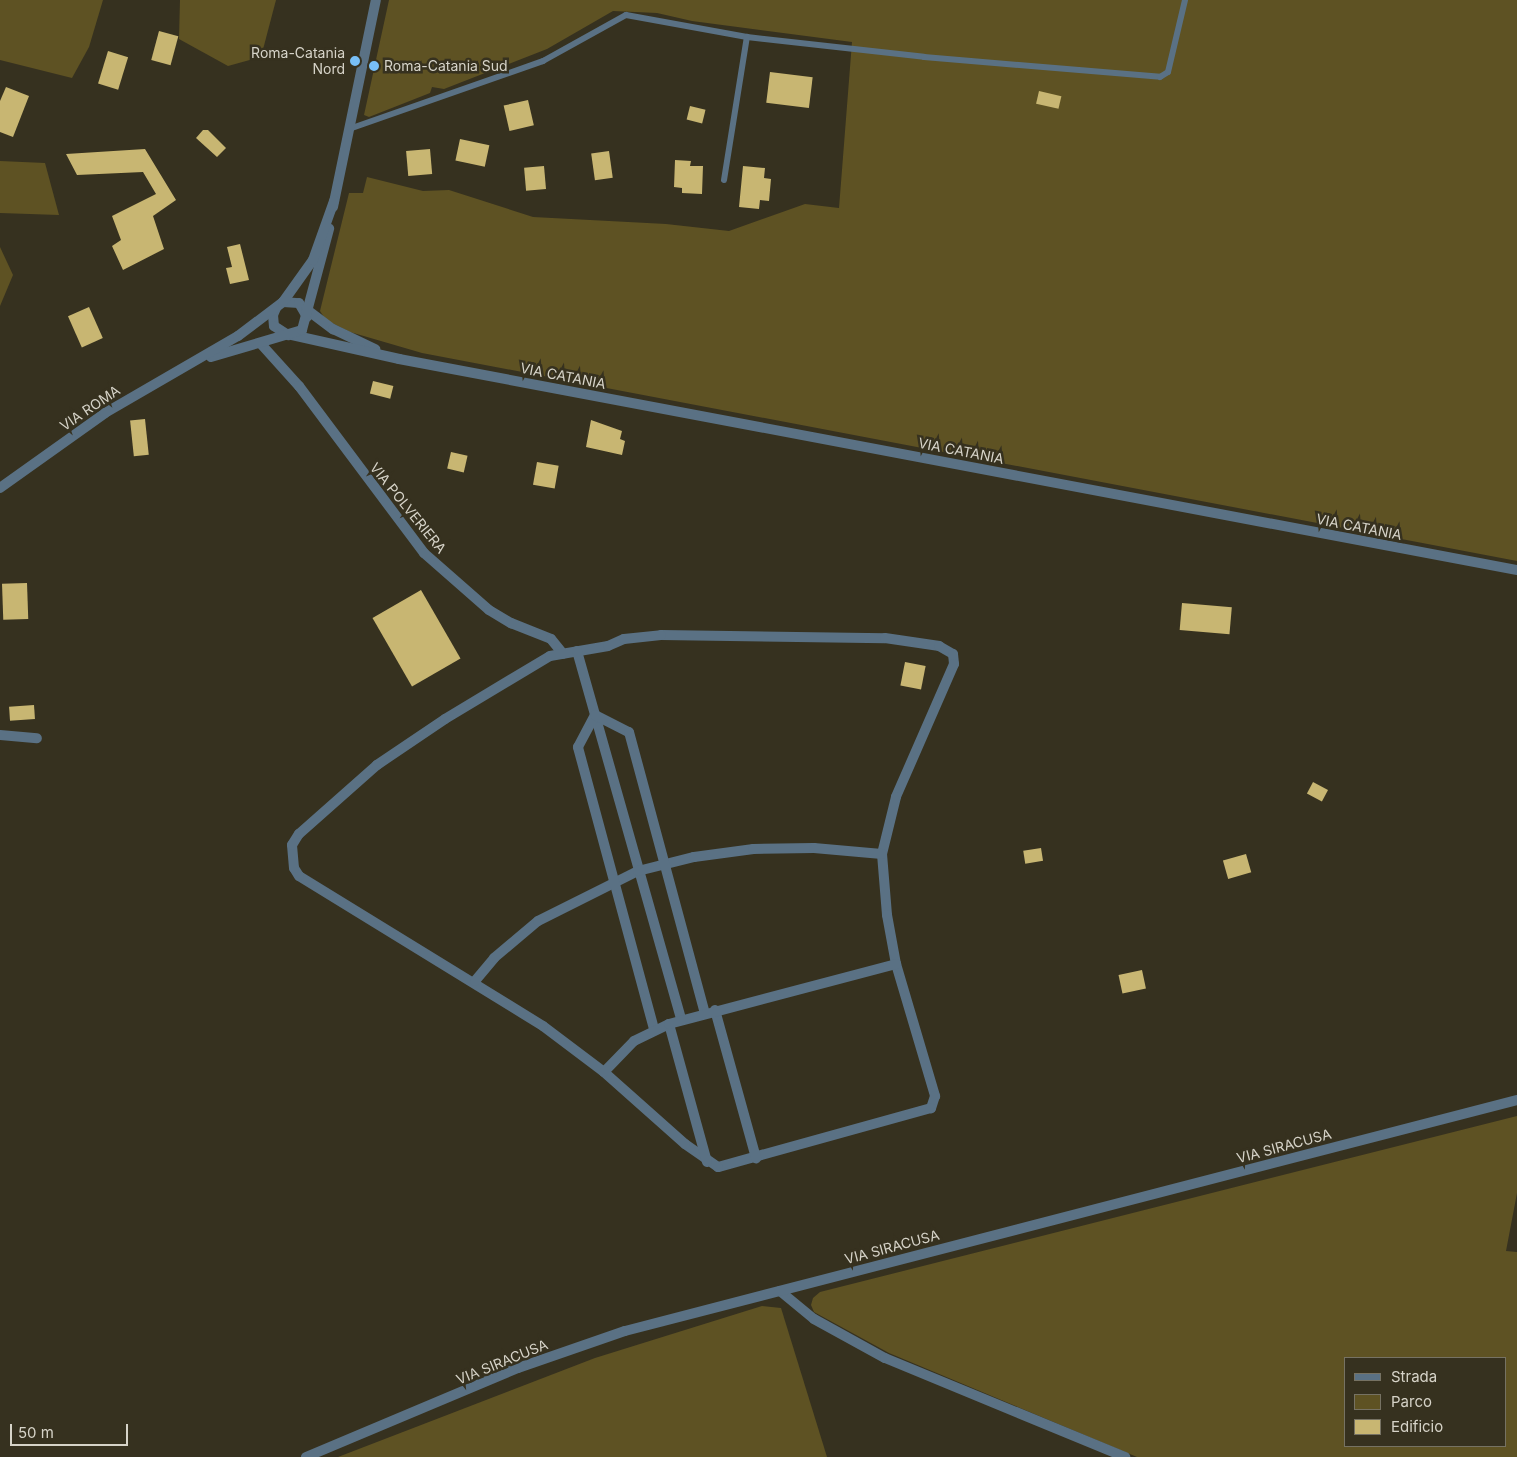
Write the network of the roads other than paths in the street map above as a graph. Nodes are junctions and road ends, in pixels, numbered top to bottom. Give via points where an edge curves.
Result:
1 (376, 0) edge
2 (1185, 0) edge
3 (747, 37) junction
4 (349, 129) junction
5 (724, 180) dead end
6 (334, 201) junction
7 (281, 303) junction
8 (306, 313) junction
9 (290, 335) junction
10 (261, 344) junction
11 (399, 359) junction
12 (200, 360) junction
13 (0, 488) edge
14 (1517, 570) edge
15 (577, 651) junction
16 (563, 654) junction
17 (595, 715) junction
18 (0, 735) edge
19 (37, 738) dead end
20 (882, 854) junction
21 (664, 863) junction
22 (638, 871) junction
23 (615, 882) junction
24 (896, 964) junction
25 (475, 981) junction
26 (710, 1012) junction
27 (681, 1019) junction
28 (669, 1024) junction
29 (654, 1030) junction
30 (604, 1072) junction
31 (1517, 1100) edge
32 (756, 1158) junction
33 (707, 1162) junction
34 (780, 1290) junction
35 (306, 1457) edge
36 (1125, 1457) edge

1 - 4 street
2 - 3 lane via 1168,72 1160,76 952,60
3 - 4 lane via 626,15 543,60
3 - 5 lane
4 - 6 street
6 - 7 street via 313,260
6 - 8 street
7 - 8 street via 294,301
7 - 9 street via 272,320 278,330
7 - 12 street via 256,324
8 - 9 street via 302,330
8 - 11 street
9 - 10 street
9 - 11 street
10 - 12 street
10 - 16 street, VIA POLVERIERA via 299,386 424,553 489,610 510,623 551,639
11 - 14 street, VIA CATANIA
12 - 13 street, VIA ROMA via 105,413
15 - 16 street
15 - 17 street
15 - 20 street via 608,646 624,639 660,635 885,638 948,649 953,654 954,664 896,797
16 - 25 street via 550,656 377,765 299,834 292,846 291,857 299,876
17 - 21 street via 629,732
17 - 22 street
17 - 23 street via 578,747
18 - 19 street
20 - 21 street via 761,849
20 - 24 street via 887,915
21 - 22 street
21 - 26 street
22 - 23 street
22 - 27 street
23 - 25 street via 538,921 494,958
23 - 29 street
24 - 26 street
24 - 32 street via 935,1096 931,1108
25 - 30 street
26 - 27 street
26 - 32 street
27 - 28 street
28 - 29 street
28 - 33 street
29 - 30 street via 634,1041
30 - 33 street
31 - 34 street, VIA SIRACUSA
32 - 33 street via 726,1167
34 - 35 street, VIA SIRACUSA via 625,1331 518,1368
34 - 36 street via 814,1319 885,1358

